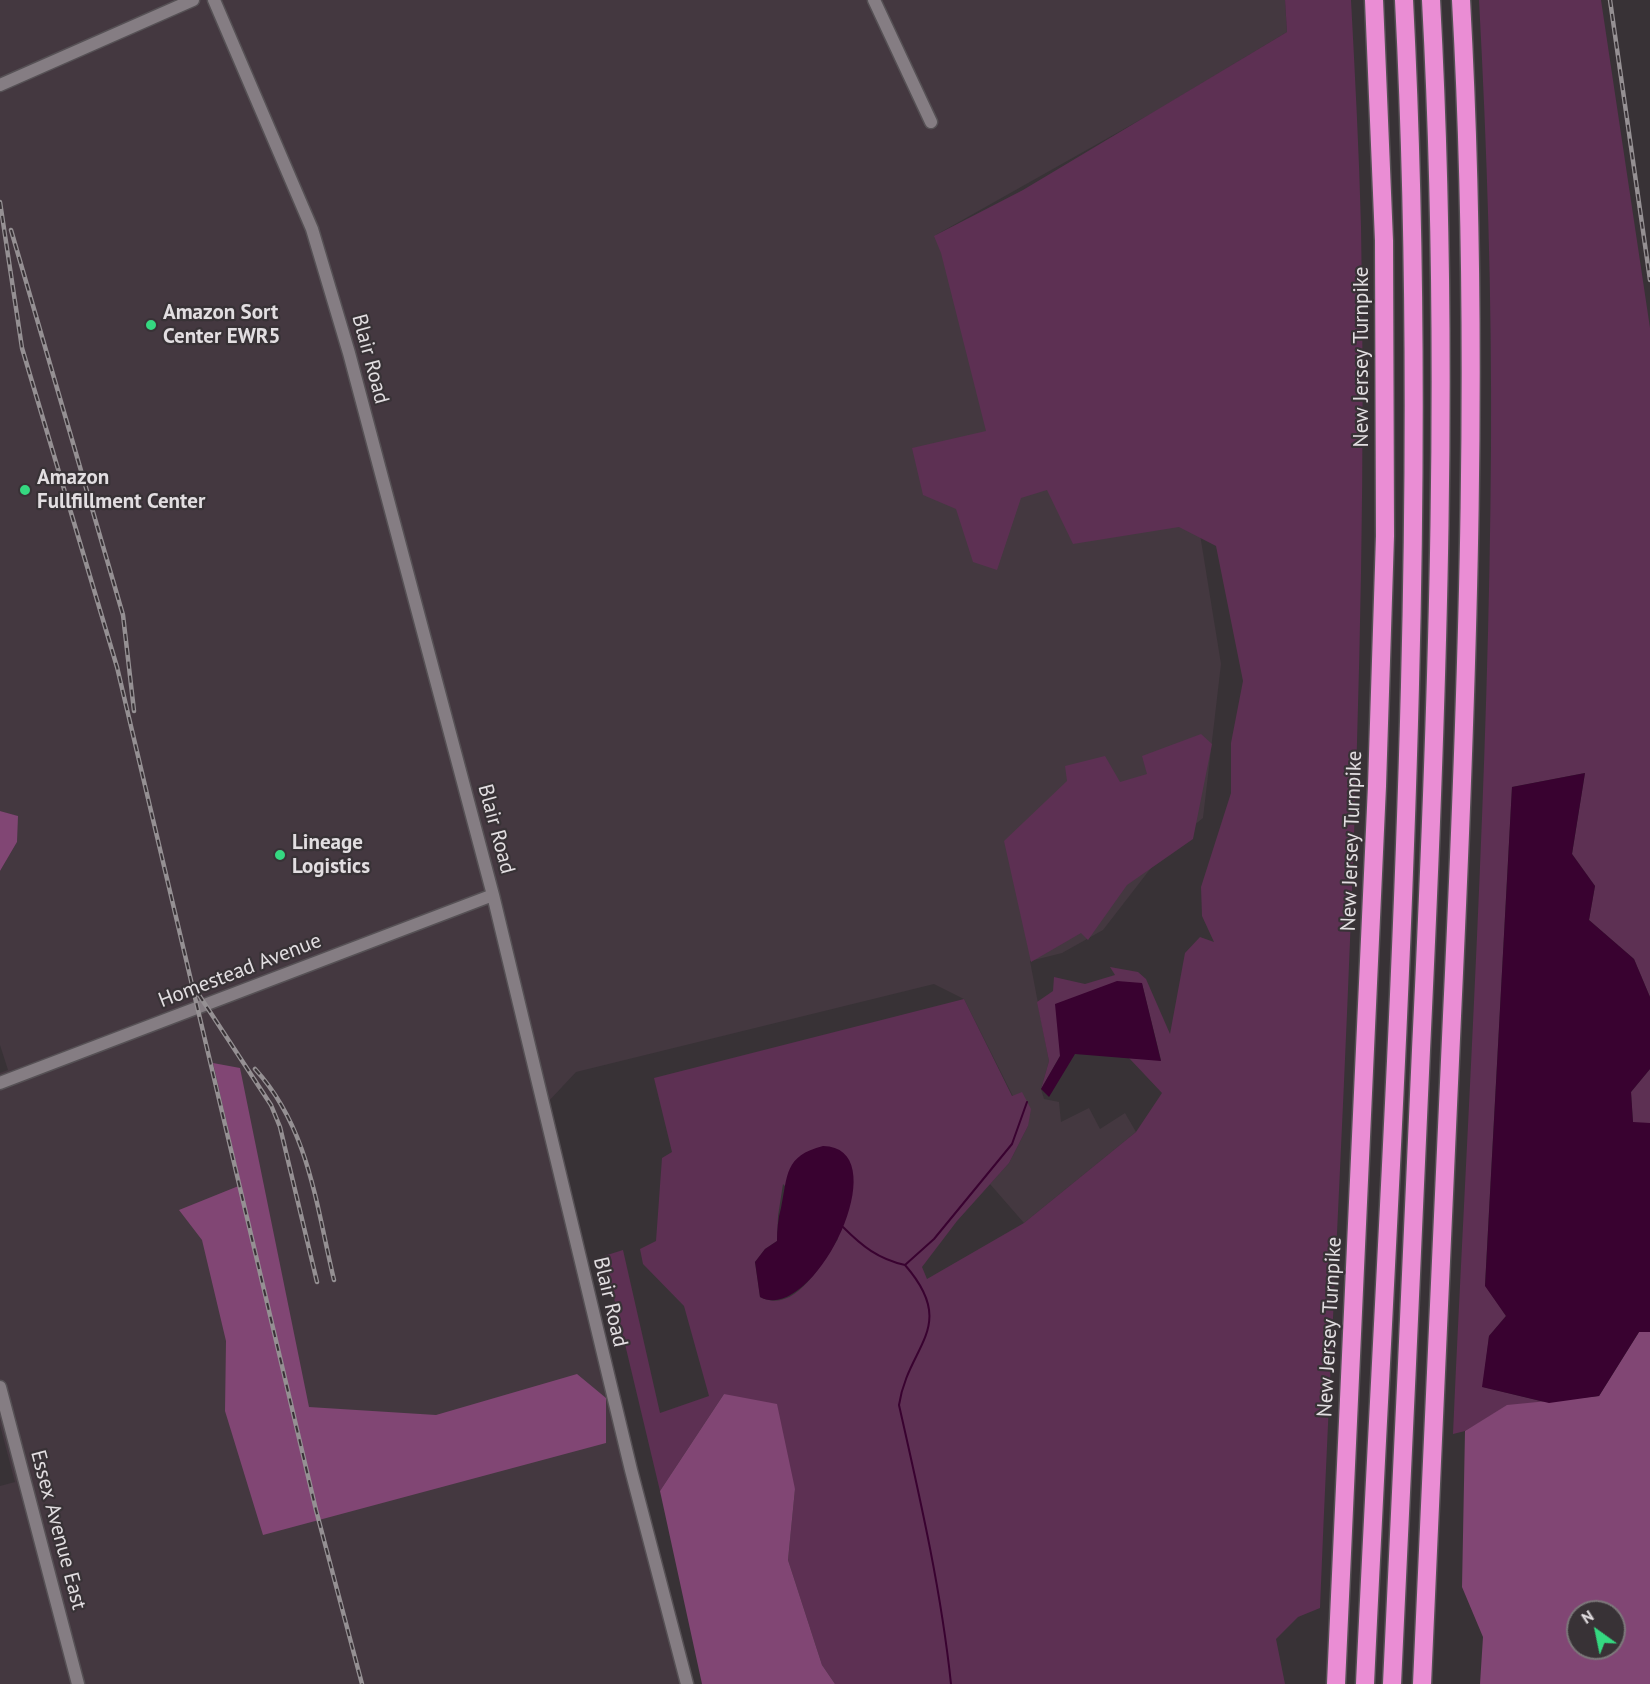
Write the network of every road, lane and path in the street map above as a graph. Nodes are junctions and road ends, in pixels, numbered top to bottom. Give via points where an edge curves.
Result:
1 (193, 0) edge
2 (214, 0) edge
3 (874, 0) edge
4 (1374, 0) edge
5 (1404, 0) edge
6 (1431, 0) edge
7 (1461, 0) edge
8 (0, 85) edge
9 (931, 122) dead end
10 (494, 895) junction
11 (0, 1083) edge
12 (0, 1387) edge
13 (78, 1684) edge
14 (687, 1684) edge
15 (1336, 1684) edge
16 (1365, 1684) edge
17 (1392, 1684) edge
18 (1422, 1684) edge

1 - 8 street
2 - 10 street, Blair Road via 318,245
3 - 9 street
4 - 15 highway, New Jersey Turnpike via 1384,241 1385,559
5 - 16 highway via 1415,396 1412,641
6 - 17 highway via 1442,386 1438,665
7 - 18 highway via 1469,241 1471,537
10 - 11 street, Homestead Avenue
10 - 14 street, Blair Road via 628,1458
12 - 13 street, Essex Avenue East

